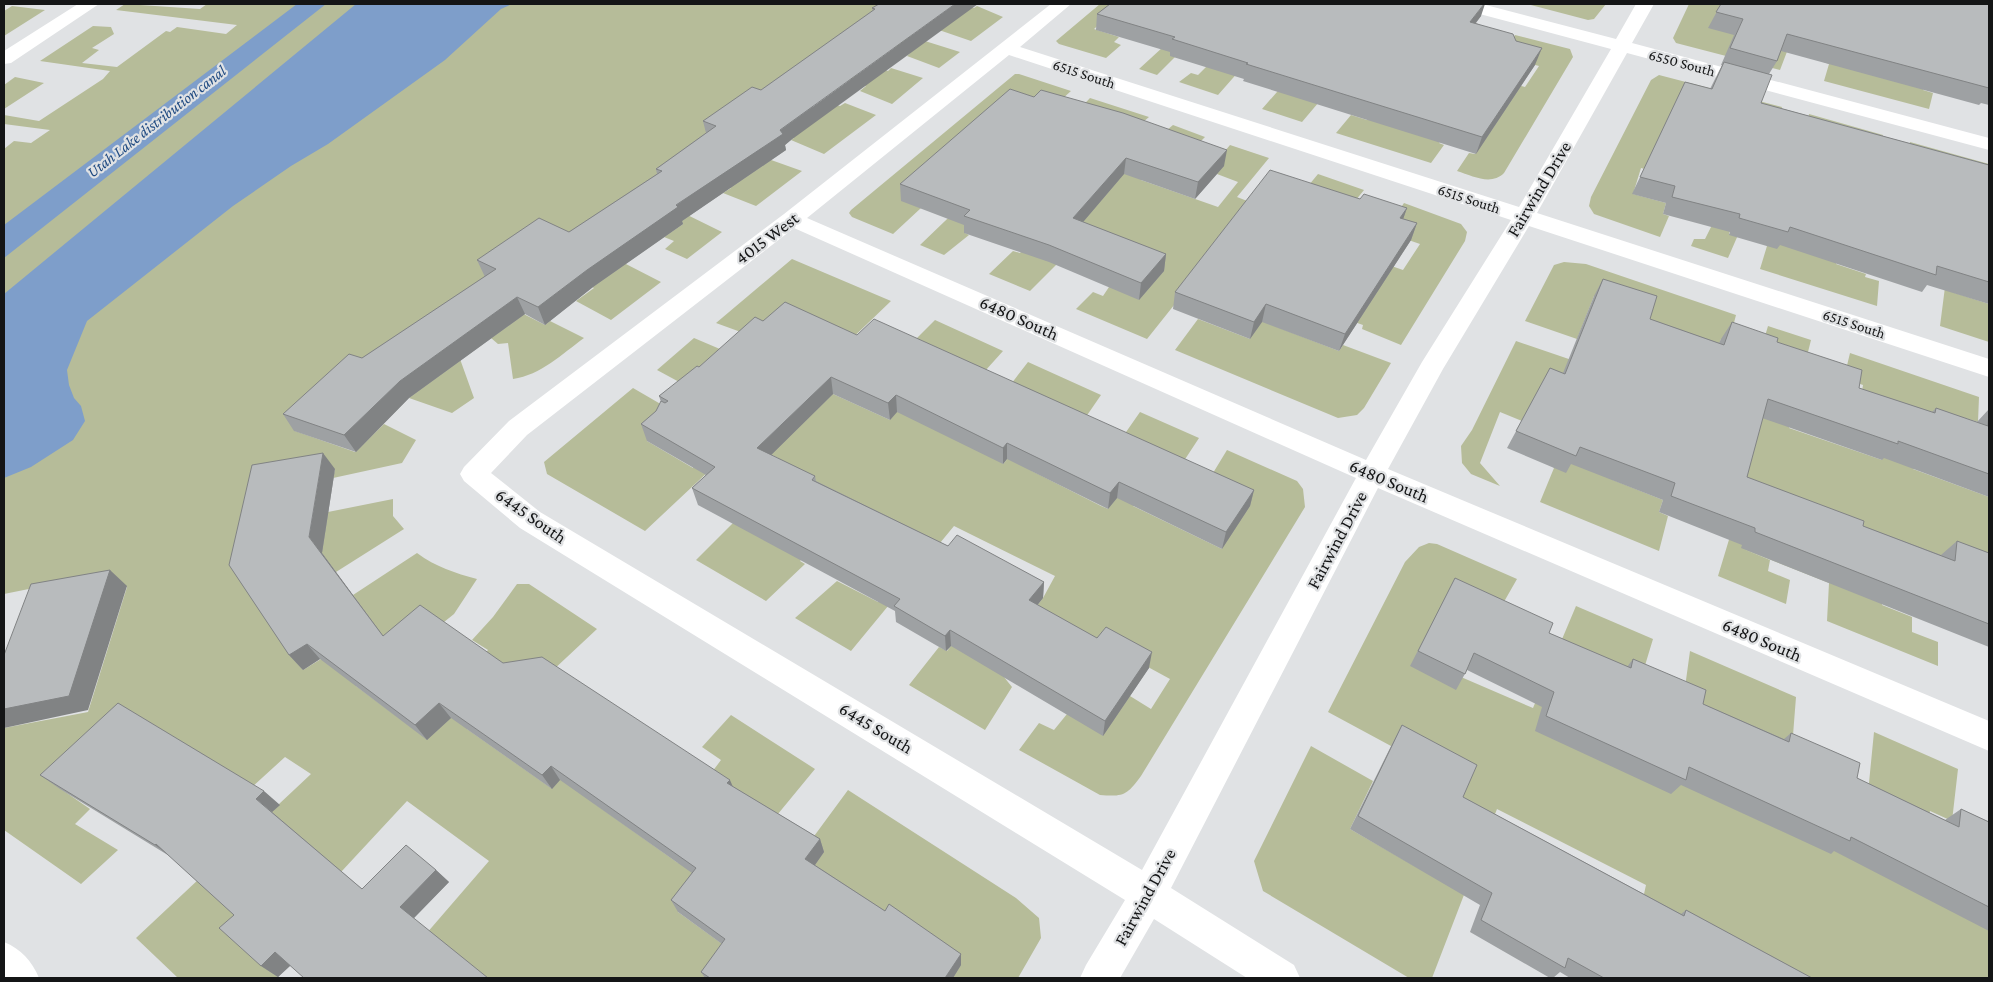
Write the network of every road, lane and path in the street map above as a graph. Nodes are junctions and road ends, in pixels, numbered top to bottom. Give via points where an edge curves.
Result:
1 (90, 4) edge
2 (1062, 4) edge
3 (1463, 4) edge
4 (1645, 4) edge
5 (1622, 46) junction
6 (1006, 48) junction
7 (4, 60) edge
8 (1989, 144) edge
9 (1522, 217) junction
10 (792, 219) junction
11 (1989, 368) edge
12 (474, 474) joint
13 (1372, 474) junction
14 (1989, 736) edge
15 (1148, 895) junction
16 (4, 961) edge
17 (20, 978) edge
18 (1099, 978) edge
19 (1281, 978) edge

1 - 7 street
2 - 6 street, 4015 West
3 - 5 street, 6550 South
4 - 5 street, Fairwind Drive
5 - 8 street, 6550 South
5 - 9 street, Fairwind Drive
6 - 9 street, 6515 South
6 - 10 street, 4015 West
9 - 11 street, 6515 South
9 - 13 street, Fairwind Drive
10 - 12 street, 4015 West via 518,428
10 - 13 street, 6480 South
12 - 15 street, 6445 South via 530,520 845,708
13 - 14 street, 6480 South
13 - 15 street, Fairwind Drive
15 - 18 street, Fairwind Drive
15 - 19 street, 6445 South
16 - 17 street

